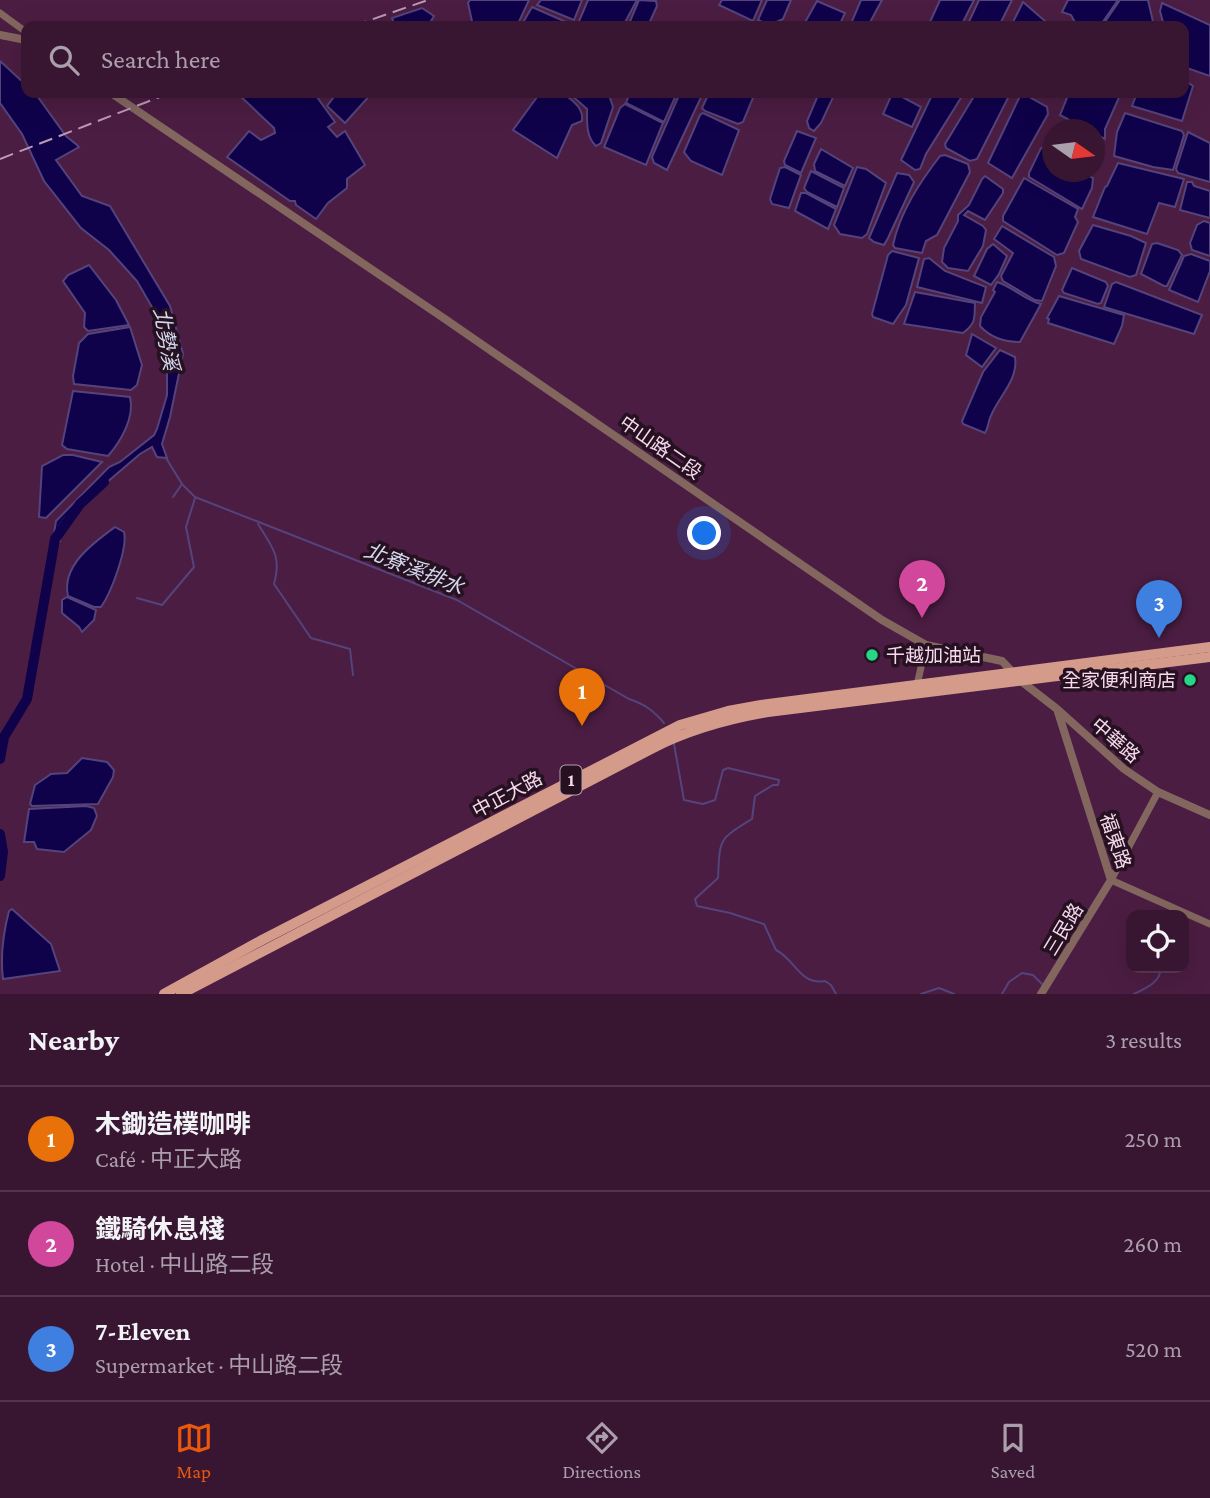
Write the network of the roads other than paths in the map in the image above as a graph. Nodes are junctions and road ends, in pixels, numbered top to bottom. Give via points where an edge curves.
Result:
1 (0, 13) edge
2 (21, 28) edge
3 (0, 35) edge
4 (21, 39) edge
5 (118, 98) edge
6 (926, 645) junction
7 (1210, 647) edge
8 (1210, 657) edge
9 (1013, 672) junction
10 (1021, 681) junction
11 (917, 685) junction
12 (1058, 709) junction
13 (1158, 792) junction
14 (1210, 816) edge
15 (1111, 880) junction
16 (1210, 924) edge
17 (198, 980) junction
18 (1041, 993) edge
19 (164, 994) edge
20 (181, 994) edge

1 - 2 street
3 - 4 street
5 - 6 street, 中山路二段 via 881,620
6 - 9 street, 中山路二段 via 1002,661
6 - 11 street
7 - 9 main road, 1
8 - 10 main road, 1
9 - 10 street, 中華路
9 - 11 main road, 中正大路 / 1
10 - 12 street, 中華路
10 - 17 main road, 中正大路 / 1 via 768,712 696,729
11 - 17 main road, 中正大路 / 1 via 761,705 680,726 262,940
12 - 13 street, 中華路 via 1124,769
12 - 15 street, 福東路
13 - 14 street, 中華路
13 - 15 street
15 - 16 street, 福東路
15 - 18 street, 三民路
17 - 19 main road, 中正大路 / 1
17 - 20 main road, 中正大路 / 1

